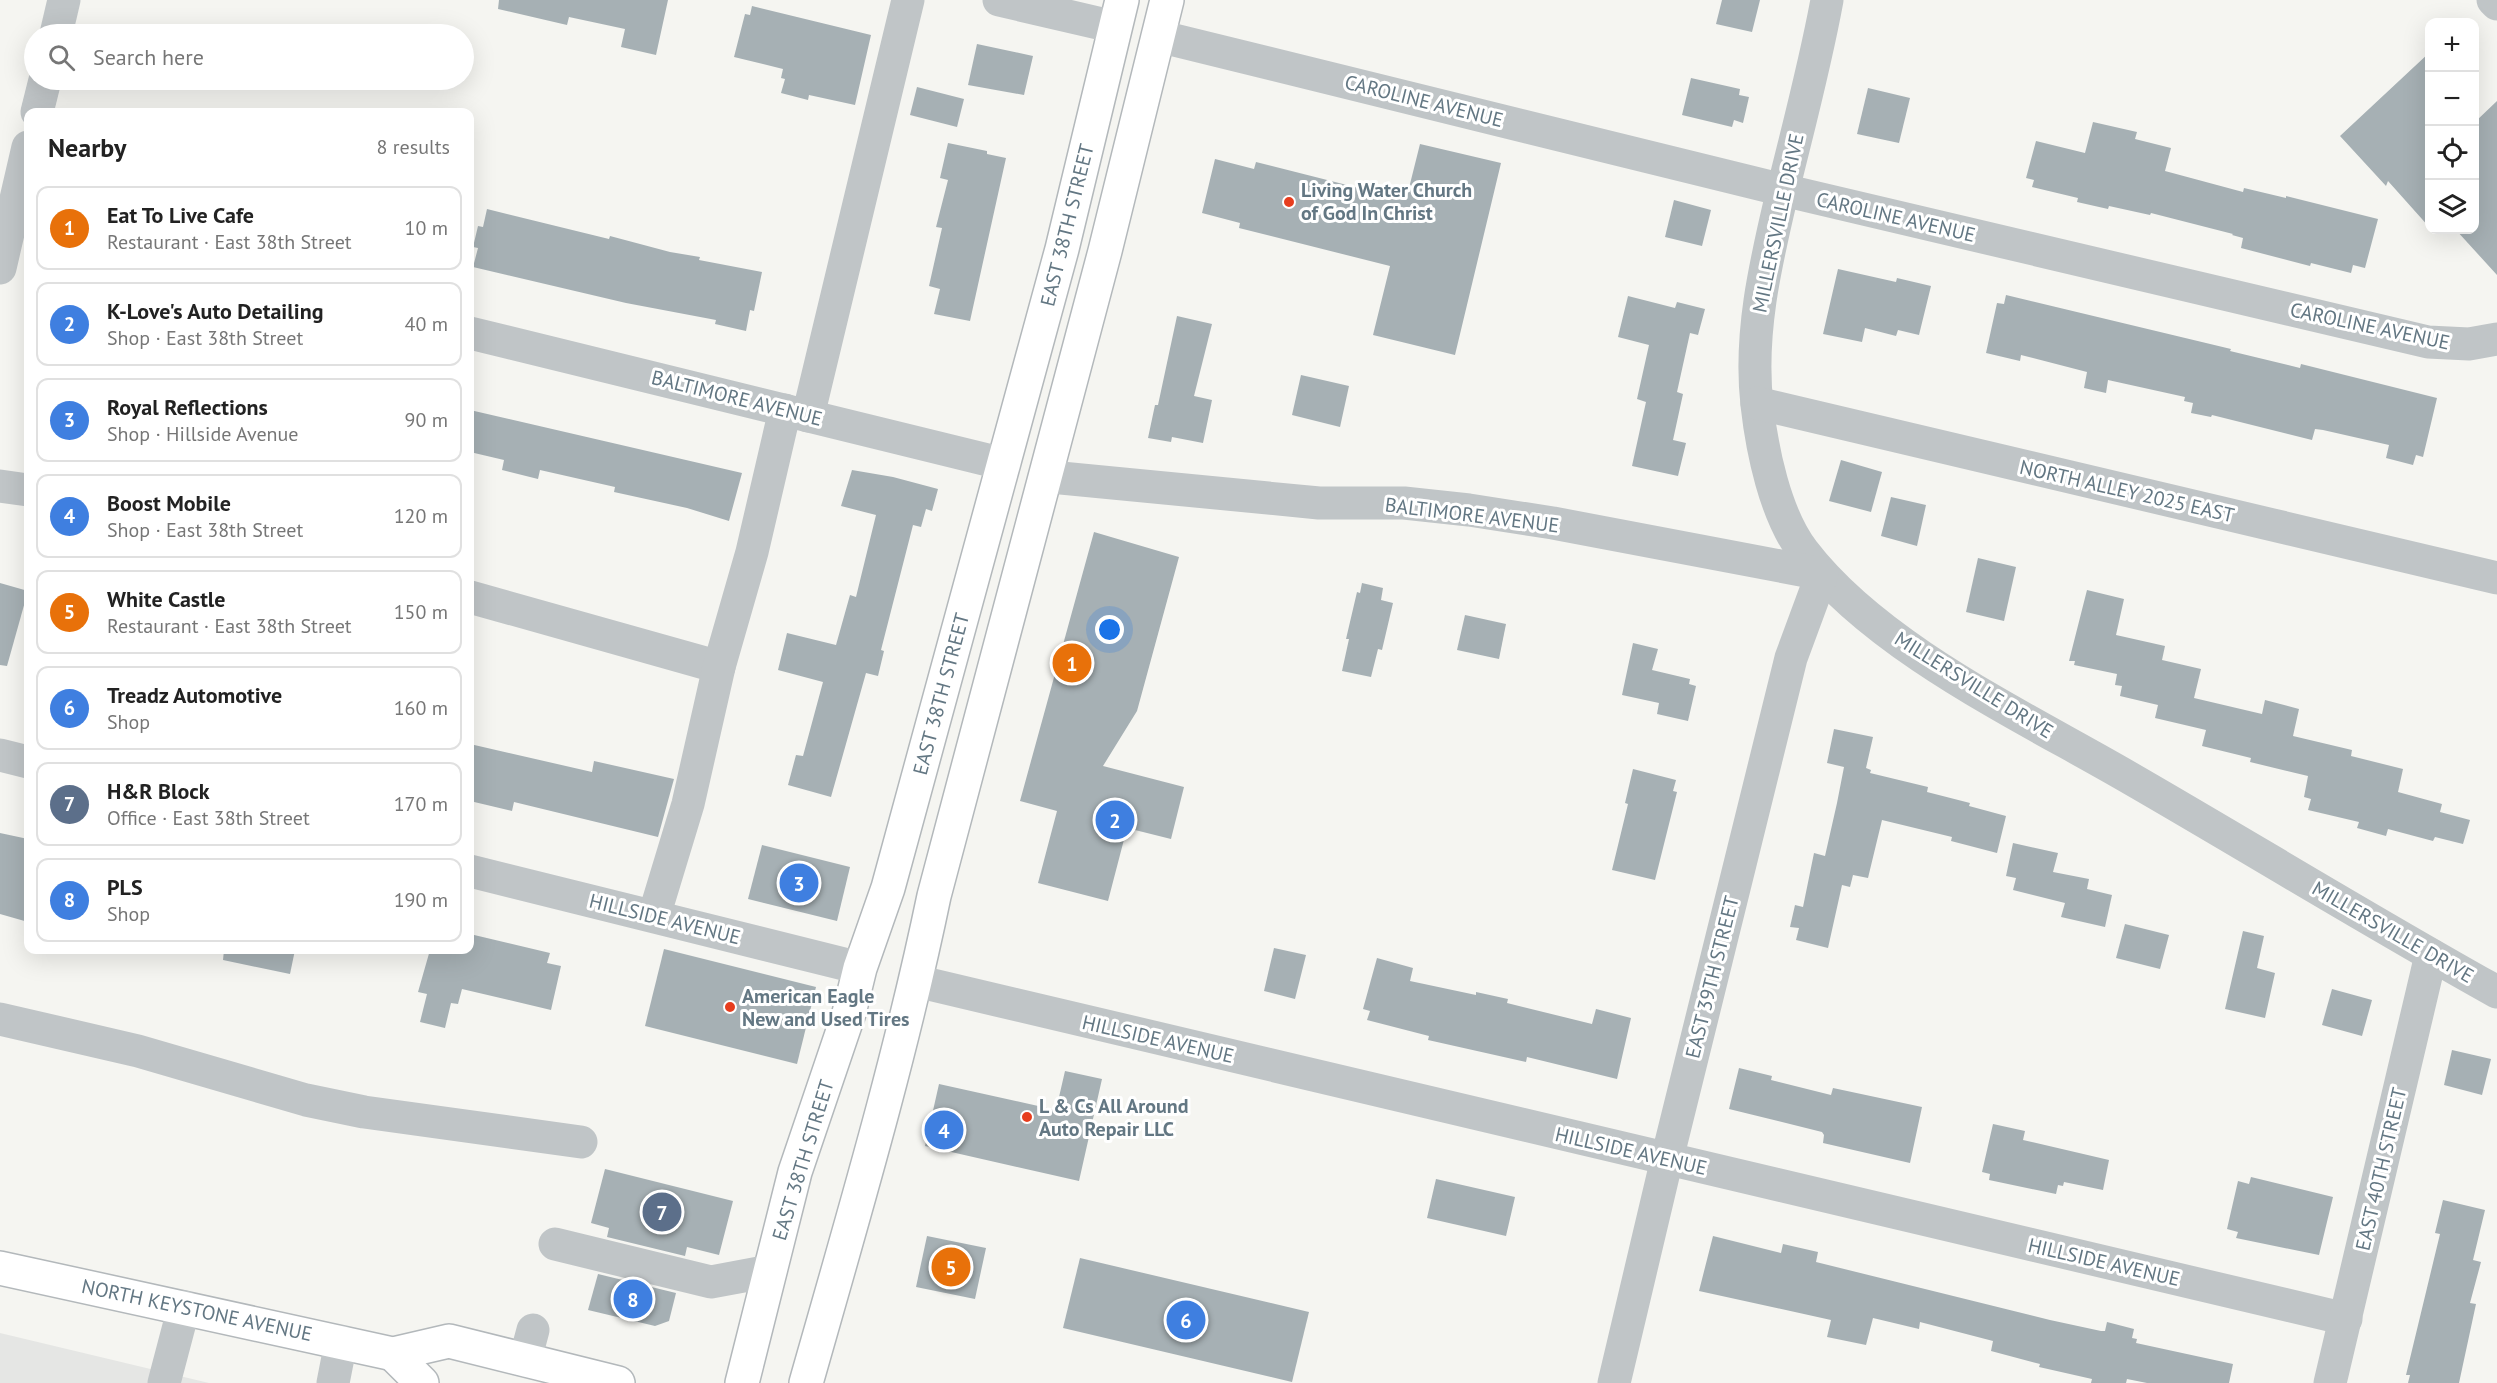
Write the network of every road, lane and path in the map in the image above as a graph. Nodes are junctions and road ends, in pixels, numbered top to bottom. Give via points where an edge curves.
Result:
1 (64, 0) edge
2 (908, 0) edge
3 (999, 0) edge
4 (1167, 0) edge
5 (1827, 0) edge
6 (2493, 0) edge
7 (2497, 4) edge
8 (1119, 14) edge
9 (58, 24) edge
10 (1158, 36) junction
11 (42, 90) edge
12 (38, 108) edge
13 (24, 188) edge
14 (1783, 190) junction
15 (20, 228) edge
16 (0, 268) edge
17 (474, 334) edge
18 (2497, 339) edge
19 (1757, 403) junction
20 (796, 413) junction
21 (1005, 464) junction
22 (1047, 473) junction
23 (0, 486) edge
24 (24, 489) edge
25 (1822, 574) junction
26 (2497, 578) edge
27 (474, 598) edge
28 (719, 667) junction
29 (0, 755) edge
30 (24, 761) edge
31 (474, 872) edge
32 (654, 916) junction
33 (2431, 955) junction
34 (860, 968) junction
35 (916, 981) junction
36 (2497, 992) edge
37 (0, 1019) edge
38 (581, 1142) dead end
39 (1667, 1159) junction
40 (555, 1244) dead end
41 (0, 1268) edge
42 (770, 1271) junction
43 (184, 1307) junction
44 (2346, 1318) junction
45 (341, 1342) junction
46 (393, 1354) junction
47 (164, 1383) edge
48 (333, 1383) edge
49 (422, 1383) edge
50 (618, 1383) edge
51 (742, 1383) edge
52 (806, 1383) edge
53 (1614, 1383) edge
54 (2330, 1383) edge

1 - 9 street
2 - 20 street
3 - 8 street
4 - 10 main road
5 - 14 street, MILLERSVILLE DRIVE
6 - 7 street
8 - 21 main road, EAST 38TH STREET
10 - 14 street, CAROLINE AVENUE
10 - 22 main road
11 - 12 street
13 - 15 street
14 - 18 street, CAROLINE AVENUE via 2428,342 2469,344
14 - 19 street, MILLERSVILLE DRIVE via 1759,302
15 - 16 street
17 - 20 street, BALTIMORE AVENUE
19 - 25 street, MILLERSVILLE DRIVE via 1776,494 1794,538
19 - 26 street, NORTH ALLEY 2025 EAST
20 - 21 street, BALTIMORE AVENUE
20 - 28 street
21 - 34 main road, EAST 38TH STREET via 888,888
22 - 25 street, BALTIMORE AVENUE via 1061,478 1319,503 1404,503 1469,510
22 - 35 main road via 943,862
23 - 24 street
25 - 33 street, MILLERSVILLE DRIVE via 1886,630 1944,670
25 - 39 street, EAST 39TH STREET via 1791,658
27 - 28 street
28 - 32 street via 688,804
29 - 30 street
31 - 32 street, HILLSIDE AVENUE
32 - 34 street, HILLSIDE AVENUE
33 - 36 street, MILLERSVILLE DRIVE
33 - 44 street, EAST 40TH STREET
34 - 42 main road, EAST 38TH STREET via 849,1013 795,1172
35 - 39 street, HILLSIDE AVENUE
35 - 52 main road
37 - 38 street via 138,1051 329,1105
39 - 44 street, HILLSIDE AVENUE
39 - 53 street, EAST 39TH STREET
40 - 42 street via 711,1282
41 - 43 main road, NORTH KEYSTONE AVENUE
42 - 51 main road, EAST 38TH STREET
43 - 45 main road, NORTH KEYSTONE AVENUE
43 - 47 street
44 - 54 street, EAST 40TH STREET
45 - 46 main road, NORTH KEYSTONE AVENUE
45 - 48 street
46 - 49 main road
46 - 50 main road, NORTH KEYSTONE AVENUE via 449,1341 529,1345

